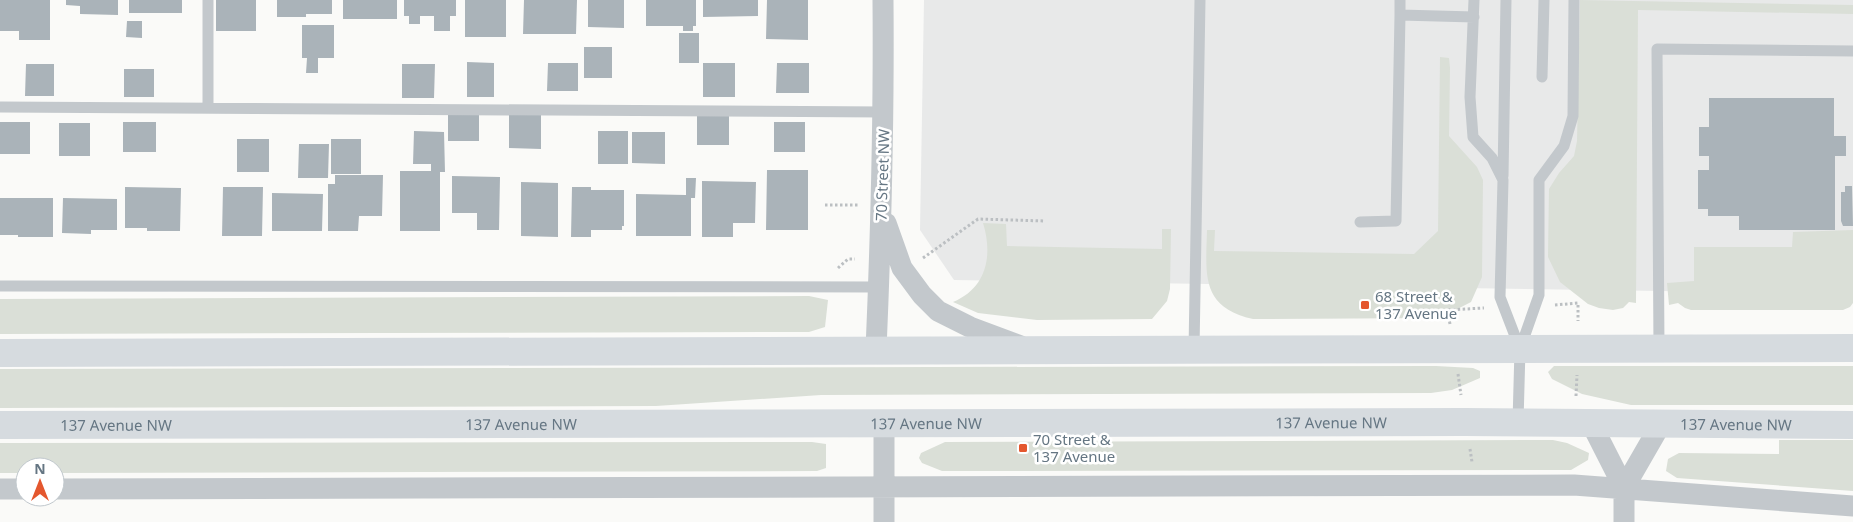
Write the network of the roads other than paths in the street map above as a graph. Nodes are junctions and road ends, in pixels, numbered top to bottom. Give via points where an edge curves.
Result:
1 (208, 0) edge
2 (883, 0) edge
3 (1200, 0) edge
4 (1400, 0) edge
5 (1474, 0) edge
6 (1506, 0) edge
7 (1544, 0) edge
8 (1574, 0) edge
9 (1400, 15) junction
10 (1474, 17) junction
11 (1853, 51) edge
12 (1542, 77) dead end
13 (0, 107) edge
14 (208, 108) junction
15 (884, 112) junction
16 (1503, 180) junction
17 (1360, 222) dead end
18 (889, 260) junction
19 (0, 286) edge
20 (878, 287) junction
21 (1659, 348) junction
22 (1853, 348) edge
23 (1520, 349) junction
24 (876, 350) junction
25 (1194, 350) junction
26 (1036, 351) junction
27 (0, 352) edge
28 (1518, 422) junction
29 (1662, 422) junction
30 (884, 423) junction
31 (1591, 423) junction
32 (1853, 424) edge
33 (0, 425) edge
34 (884, 487) junction
35 (1624, 488) junction
36 (0, 489) edge
37 (15, 489) edge
38 (65, 489) edge
39 (1853, 506) edge
40 (884, 522) edge
41 (1624, 522) edge

1 - 14 lane
2 - 15 street, 70 Street NW
3 - 25 lane
4 - 9 lane
5 - 10 lane
6 - 16 lane
7 - 12 lane
8 - 23 lane via 1573,116 1564,146 1539,180 1539,295
9 - 10 lane
9 - 17 lane via 1396,221
10 - 16 lane via 1470,97 1473,137 1492,158
11 - 21 lane via 1657,48
13 - 14 lane
14 - 15 lane
15 - 18 street, 70 Street NW via 881,208
16 - 23 lane via 1500,297
18 - 20 street, 70 Street NW
18 - 26 street via 902,268 938,311 970,328
19 - 20 lane
20 - 24 street, 70 Street NW
21 - 22 main road
21 - 23 main road
23 - 25 main road
23 - 28 lane
24 - 26 main road
24 - 27 main road
25 - 26 main road
28 - 30 main road, 137 Avenue NW
28 - 31 main road, 137 Avenue NW
29 - 31 main road, 137 Avenue NW
29 - 32 main road, 137 Avenue NW
29 - 35 street
30 - 33 main road, 137 Avenue NW
30 - 34 street
31 - 35 street
34 - 35 street via 1574,485
34 - 38 street
34 - 40 street
35 - 39 street
35 - 41 street
36 - 37 street

